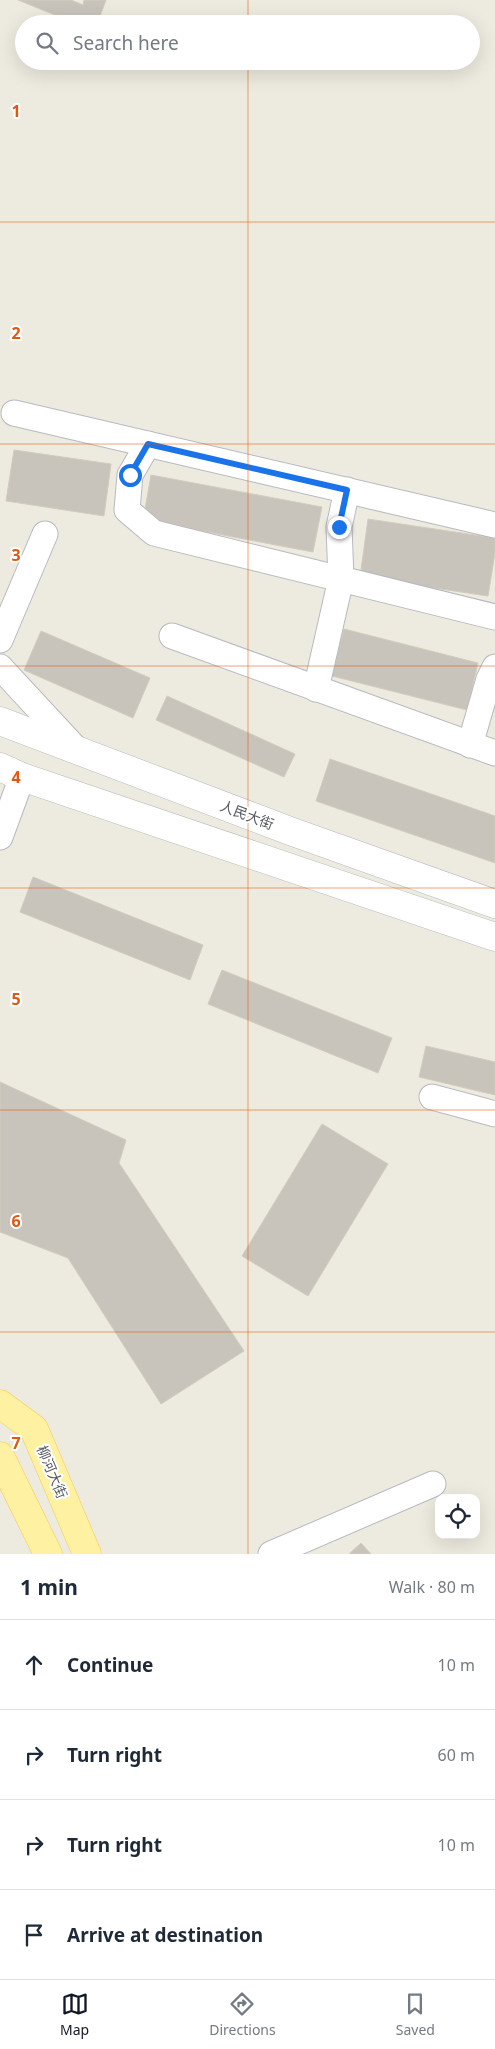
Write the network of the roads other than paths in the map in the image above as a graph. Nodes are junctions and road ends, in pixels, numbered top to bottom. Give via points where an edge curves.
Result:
1 (14, 413) dead end
2 (148, 444) junction
3 (347, 490) junction
4 (495, 525) edge
5 (45, 534) dead end
6 (341, 579) junction
7 (495, 617) edge
8 (172, 636) dead end
9 (0, 640) edge
10 (0, 667) edge
11 (495, 667) edge
12 (316, 689) junction
13 (0, 721) edge
14 (470, 745) junction
15 (76, 749) junction
16 (495, 753) edge
17 (11, 772) edge
18 (0, 837) edge
19 (495, 904) edge
20 (495, 937) edge
21 (432, 1098) dead end
22 (495, 1114) edge
23 (0, 1404) edge
24 (0, 1456) edge
25 (432, 1484) dead end
26 (48, 1554) edge
27 (87, 1554) edge
28 (271, 1554) edge

1 - 2 street
2 - 3 street
2 - 6 street via 130,475 127,510 154,534
3 - 4 street
3 - 6 street via 339,527
5 - 9 street
6 - 7 street
6 - 12 street
8 - 12 street
10 - 15 street
11 - 14 street
12 - 14 street
13 - 15 street, 人民大街
14 - 16 street
15 - 19 street, 人民大街 via 290,831
17 - 18 street
17 - 20 street
21 - 22 street
23 - 27 main road, 柳河大街 via 34,1429
24 - 26 main road
25 - 28 street

